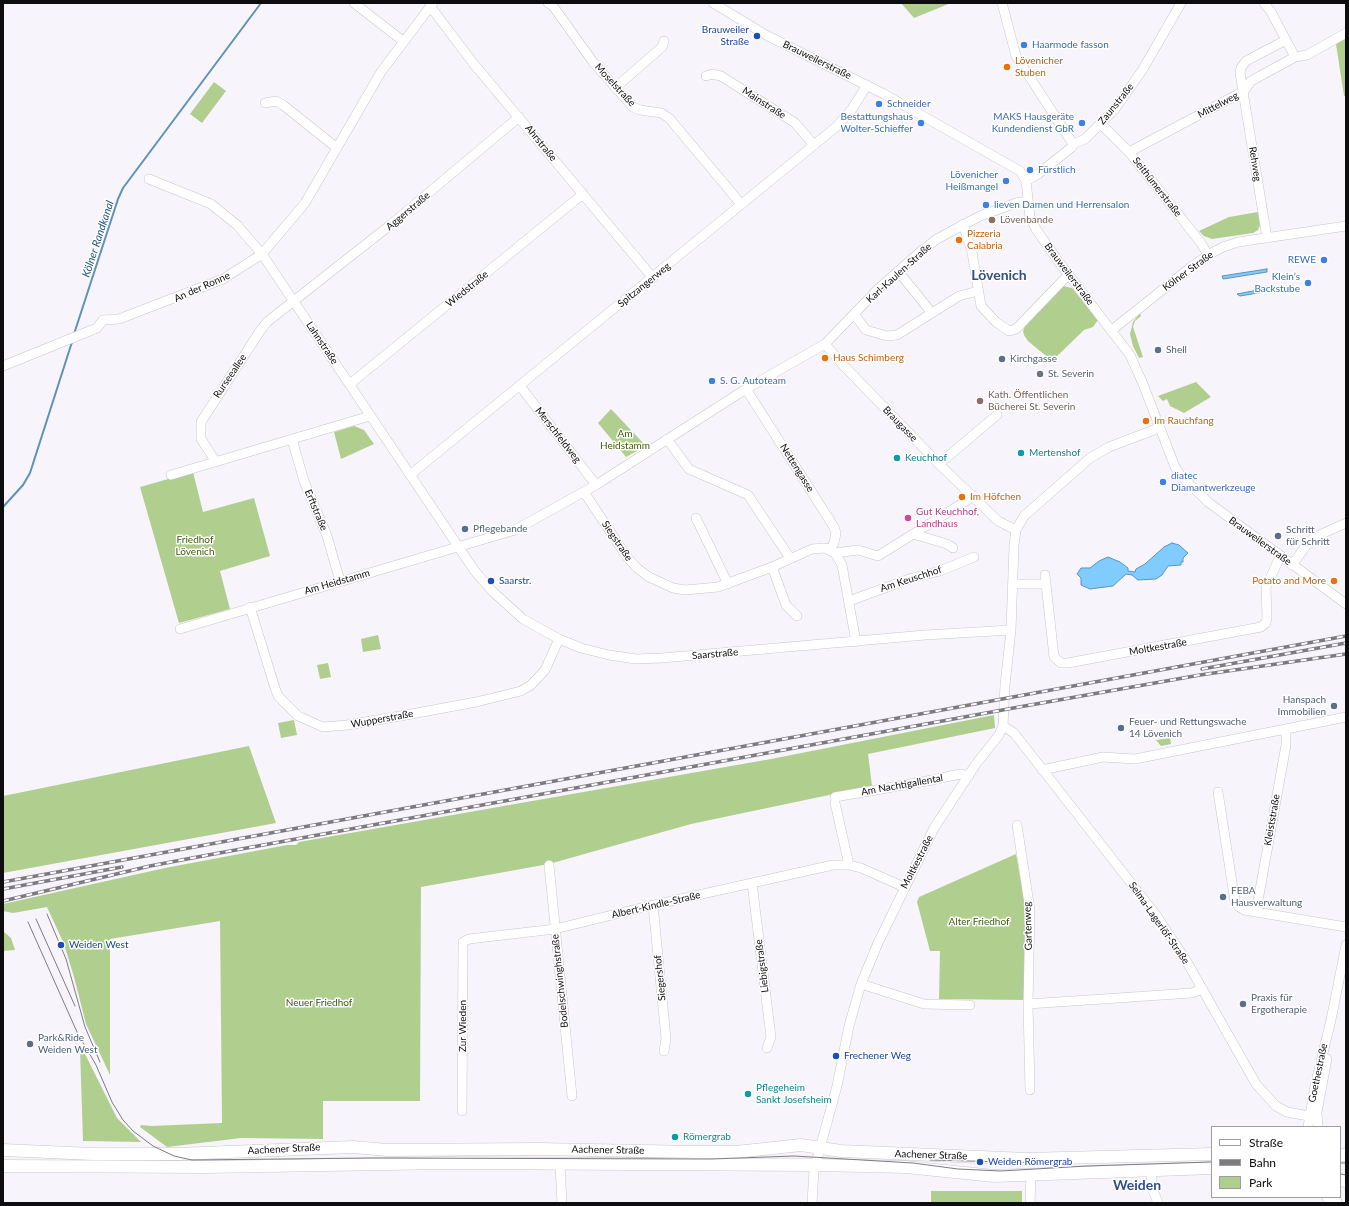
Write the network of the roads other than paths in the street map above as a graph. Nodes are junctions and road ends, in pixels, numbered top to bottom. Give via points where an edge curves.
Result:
1 (354, 3) edge
2 (713, 3) edge
3 (1002, 3) edge
4 (1181, 3) edge
5 (1264, 3) edge
6 (552, 4) edge
7 (431, 5) edge
8 (1346, 33) edge
9 (1286, 40) junction
10 (403, 41) junction
11 (664, 41) dead end
12 (1295, 57) junction
13 (706, 76) dead end
14 (867, 85) junction
15 (614, 88) junction
16 (1244, 91) junction
17 (265, 103) dead end
18 (519, 117) junction
19 (1101, 124) junction
20 (1073, 144) junction
21 (814, 145) junction
22 (337, 148) junction
23 (1129, 152) junction
24 (149, 179) dead end
25 (1026, 181) junction
26 (583, 194) junction
27 (1028, 201) junction
28 (741, 204) junction
29 (963, 224) junction
30 (1346, 226) edge
31 (1267, 238) junction
32 (262, 254) junction
33 (1208, 255) junction
34 (898, 271) junction
35 (1068, 275) junction
36 (653, 278) junction
37 (978, 291) junction
38 (294, 302) junction
39 (931, 312) junction
40 (854, 314) junction
41 (1112, 330) junction
42 (825, 344) junction
43 (3, 366) edge
44 (350, 384) junction
45 (520, 386) junction
46 (746, 389) junction
47 (997, 415) dead end
48 (370, 416) junction
49 (1159, 428) junction
50 (292, 439) junction
51 (667, 439) junction
52 (216, 462) junction
53 (939, 464) junction
54 (171, 475) dead end
55 (410, 475) junction
56 (596, 485) junction
57 (584, 492) junction
58 (974, 496) junction
59 (696, 518) dead end
60 (1346, 523) edge
61 (1016, 530) junction
62 (913, 534) junction
63 (459, 548) junction
64 (952, 548) dead end
65 (833, 552) junction
66 (974, 557) dead end
67 (1280, 557) junction
68 (790, 558) junction
69 (1292, 565) junction
70 (772, 567) junction
71 (340, 581) junction
72 (728, 584) junction
73 (1013, 584) junction
74 (850, 601) junction
75 (1346, 604) edge
76 (250, 607) junction
77 (797, 616) dead end
78 (180, 629) dead end
79 (1011, 630) junction
80 (559, 639) junction
81 (856, 642) junction
82 (1346, 717) edge
83 (1003, 726) junction
84 (1286, 729) junction
85 (1042, 770) junction
86 (969, 776) junction
87 (1218, 792) dead end
88 (1017, 825) dead end
89 (549, 865) dead end
90 (849, 865) junction
91 (752, 883) junction
92 (904, 887) junction
93 (653, 905) junction
94 (1256, 912) junction
95 (1346, 927) edge
96 (555, 929) junction
97 (463, 942) joint
98 (1346, 945) edge
99 (861, 984) junction
100 (1202, 989) junction
101 (1028, 1004) junction
102 (970, 1005) dead end
103 (1331, 1020) junction
104 (768, 1048) dead end
105 (664, 1051) dead end
106 (1030, 1090) dead end
107 (572, 1096) dead end
108 (462, 1111) dead end
109 (1309, 1116) junction
110 (1308, 1126) edge
111 (1318, 1126) edge
112 (361, 1147) junction
113 (820, 1148) junction
114 (551, 1149) junction
115 (3, 1150) edge
116 (577, 1150) junction
117 (1211, 1154) edge
118 (344, 1164) junction
119 (560, 1165) junction
120 (816, 1165) junction
121 (3, 1166) edge
122 (1211, 1168) edge
123 (1151, 1169) junction
124 (1031, 1174) junction
125 (562, 1203) edge
126 (812, 1203) edge
127 (1030, 1203) edge
128 (1158, 1203) edge

1 - 10 street
2 - 14 street, Brauweilerstraße via 766,35
3 - 20 street via 1016,56 1073,140
4 - 19 street, Zaunstraße via 1129,91
5 - 9 street
6 - 15 street, Moselstraße
7 - 10 street, An der Ronne
7 - 18 street, Ahrstraße via 473,63
8 - 12 street, Mittelweg via 1307,55
9 - 12 street
9 - 16 street, Rehweg via 1242,64 1240,73
10 - 22 street, An der Ronne via 381,72
11 - 15 street via 662,46
12 - 16 street, Mittelweg via 1251,81
13 - 21 street, Mainstraße via 721,76 795,123
14 - 21 street, Spitzangerweg via 844,119
14 - 25 street, Brauweilerstraße via 1009,164 1020,172
15 - 28 street, Moselstraße via 633,107 661,113 669,118
16 - 23 street, Mittelweg
16 - 31 street, Rehweg
17 - 22 street via 276,101 283,105
18 - 26 street, Ahrstraße
18 - 38 street, Aggerstraße
19 - 20 street, Zaunstraße via 1085,139
19 - 23 street, Seithümerstraße
20 - 25 street, Zaunstraße
21 - 28 street, Spitzangerweg
22 - 32 street, An der Ronne via 305,203
23 - 33 street, Seithümerstraße
24 - 32 street, Lahnstraße via 211,204 237,225
25 - 27 street, Brauweilerstraße
26 - 36 street, Ahrstraße
26 - 44 street, Wiedstraße
27 - 29 street, Karl-Kaulen-Straße via 1016,203
27 - 35 street, Brauweilerstraße via 1030,217 1036,229
28 - 36 street, Spitzangerweg
29 - 34 street, Karl-Kaulen-Straße via 921,251
29 - 37 street via 972,252
30 - 31 street, Kölner Straße
31 - 33 street, Kölner Straße via 1231,244
32 - 38 street, Lahnstraße
32 - 43 street, An der Ronne via 223,279 119,319 103,320 97,328
33 - 41 street, Kölner Straße
34 - 39 street
34 - 40 street, Karl-Kaulen-Straße
35 - 37 street via 1013,331 1003,327 984,311
35 - 41 street, Brauweilerstraße
36 - 45 street, Spitzangerweg
37 - 39 street via 959,296
38 - 44 street, Lahnstraße
38 - 52 street, Rurseeallee via 267,322 260,331 201,422 201,439
39 - 40 street via 897,335 887,336 866,330
40 - 42 street, Karl-Kaulen-Straße
41 - 49 street, Brauweilerstraße via 1134,364
42 - 46 street, Am Heidstamm
42 - 53 street, Braugasse
44 - 48 street, Lahnstraße
45 - 55 street, Spitzangerweg
45 - 56 street, Merschfeldweg
46 - 51 street, Am Heidstamm
46 - 65 street, Nettengasse via 834,527 836,533
47 - 53 street
48 - 50 street
48 - 55 street, Lahnstraße
49 - 61 street via 1109,447 1090,458 1024,516
49 - 67 street, Brauweilerstraße via 1175,467 1194,491
50 - 52 street
50 - 71 street, Erftstraße via 304,481 327,536
51 - 56 street, Am Heidstamm
51 - 68 street via 689,469 753,499
52 - 54 street
53 - 58 street, Braugasse
55 - 63 street, Lahnstraße
56 - 57 street, Am Heidstamm
57 - 63 street, Am Heidstamm via 515,530
57 - 72 street, Siegstraße via 627,557 649,577 673,588 685,590
58 - 61 street, Braugasse via 998,521
58 - 62 street
59 - 72 street
60 - 69 street via 1315,537
61 - 73 street, Moltkestraße
62 - 64 street via 947,544
62 - 65 street, Siegstraße via 876,557 858,550
63 - 71 street, Am Heidstamm
63 - 80 street, Saarstraße via 492,591 523,619
65 - 68 street, Siegstraße via 825,548 812,549
65 - 74 street via 842,564
66 - 74 street, Am Keuschhof
67 - 69 street, Brauweilerstraße
67 - 73 street, Moltkestraße via 1266,587 1267,618 1266,623 1260,627 1068,663 1061,663 1054,657 1045,580
68 - 70 street, Siegstraße
69 - 75 street, Brauweilerstraße
70 - 72 street, Siegstraße
70 - 77 street via 786,604
71 - 76 street, Am Heidstamm
73 - 79 street, Moltkestraße
74 - 81 street
76 - 78 street, Am Heidstamm
76 - 80 street, Wupperstraße via 278,696 298,716 323,727 391,718 521,691 535,682 545,670
79 - 81 street, Saarstraße
79 - 83 street, Moltkestraße
80 - 81 street, Saarstraße via 581,648 636,659 688,657
82 - 84 street
83 - 85 street, Selma-Lagerlöf-Straße via 1014,733
83 - 86 street, Moltkestraße
84 - 85 street via 1135,759 1103,757
84 - 94 street, Kleiststraße via 1286,745
85 - 100 street, Selma-Lagerlöf-Straße via 1152,910
86 - 90 street, Am Nachtigallental via 960,774 835,800
86 - 92 street, Moltkestraße via 934,828
87 - 94 street via 1235,902 1244,910
88 - 101 street, Gartenweg via 1030,910
89 - 96 street, Bodelschwinghstraße
90 - 91 street, Albert-Kindle-Straße via 833,865
90 - 92 street, Albert-Kindle-Straße
91 - 93 street, Albert-Kindle-Straße
91 - 104 street, Liebigstraße via 771,1038
92 - 99 street, Moltkestraße
93 - 96 street, Albert-Kindle-Straße
93 - 105 street, Siegershof via 666,1038
94 - 95 street
96 - 97 street, Albert-Kindle-Straße via 469,939
96 - 107 street, Bodelschwinghstraße
97 - 108 street, Zur Wieden
98 - 103 street, Goethestraße
99 - 102 street via 924,1004
99 - 113 street, Moltkestraße
100 - 101 street via 1192,993
100 - 109 street, Selma-Lagerlöf-Straße via 1256,1084 1276,1106 1287,1112
101 - 106 street, Gartenweg
103 - 109 street, Goethestraße
103 - 111 street, Goethestraße via 1330,1040 1317,1112
109 - 110 street, Goethestraße
112 - 114 main road, Aachener Straße via 387,1150
112 - 115 main road, Aachener Straße via 178,1154
112 - 118 main road via 339,1155 338,1161
113 - 116 main road, Aachener Straße via 801,1145 736,1152
113 - 117 main road, Aachener Straße via 849,1152 1040,1159
113 - 120 street
114 - 116 main road, Aachener Straße
114 - 119 main road via 558,1157
116 - 119 main road via 563,1157
118 - 119 main road, Aachener Straße
118 - 121 main road, Aachener Straße via 206,1167
119 - 120 main road, Aachener Straße
119 - 125 street
120 - 124 main road, Aachener Straße via 906,1167 982,1175
120 - 126 street
122 - 123 main road, Aachener Straße
123 - 124 main road, Aachener Straße
123 - 128 street via 1152,1188
124 - 127 street

